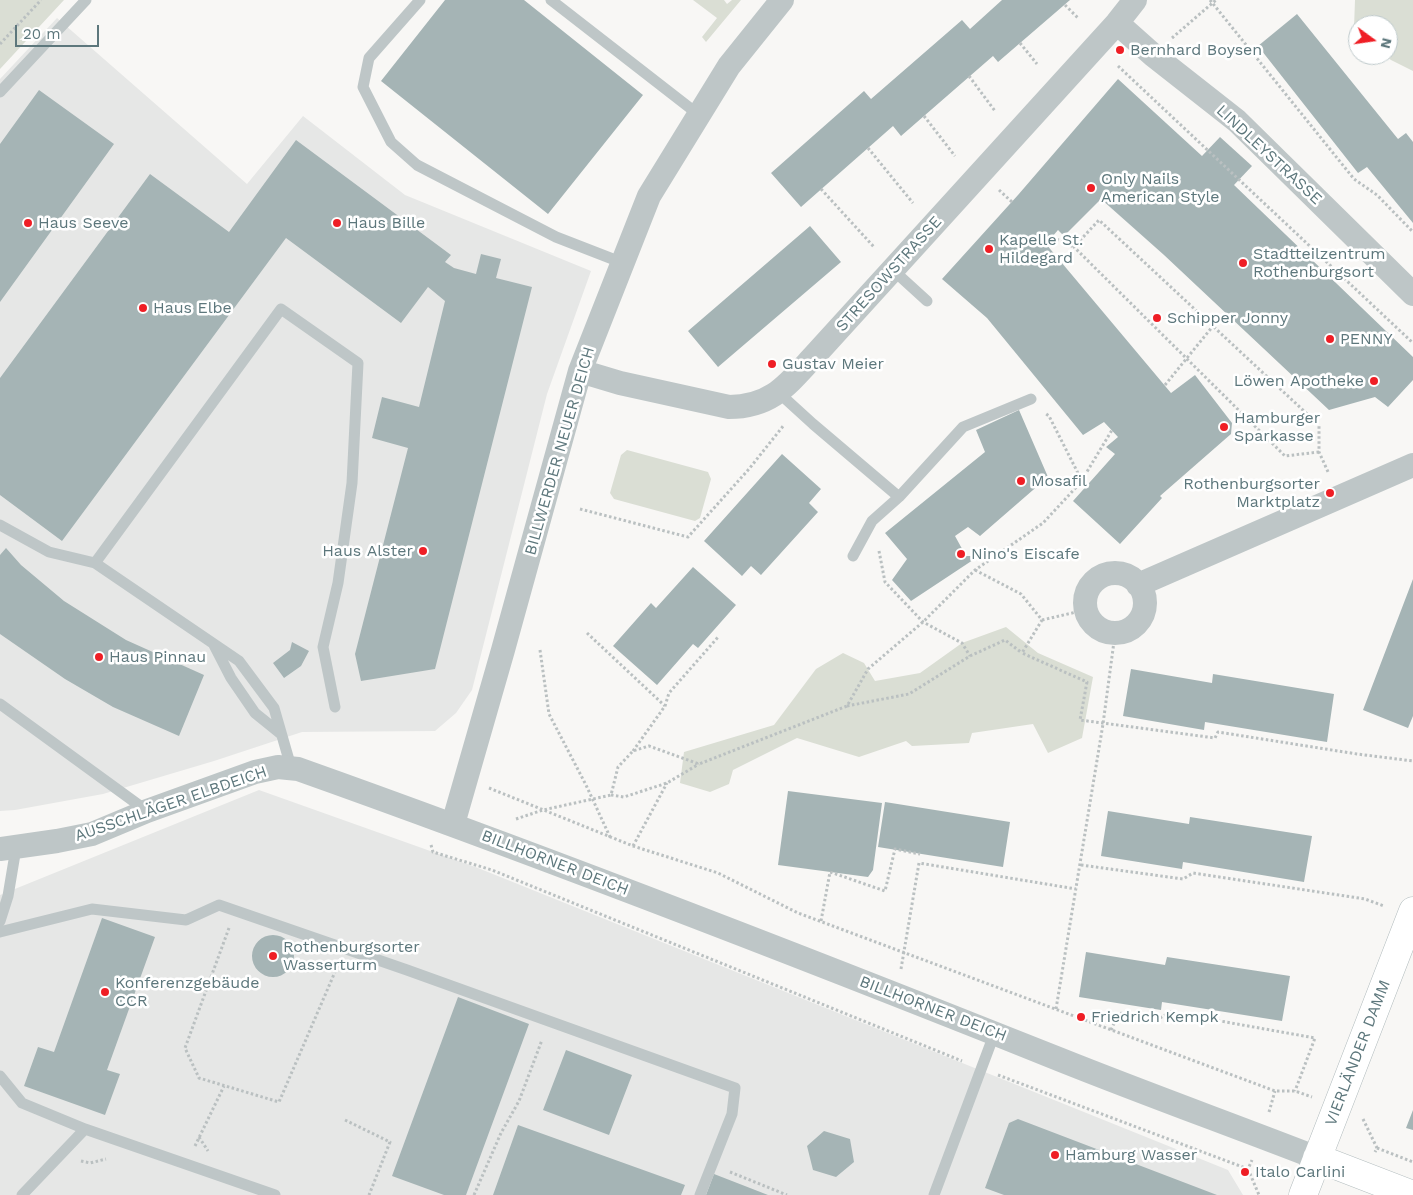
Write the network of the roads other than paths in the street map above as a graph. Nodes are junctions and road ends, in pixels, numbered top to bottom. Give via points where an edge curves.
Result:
1 (86, 0) edge
2 (420, 0) edge
3 (551, 0) edge
4 (782, 0) edge
5 (1135, 0) edge
6 (1117, 23) junction
7 (0, 92) edge
8 (699, 115) junction
9 (624, 263) junction
10 (892, 270) junction
11 (1413, 294) edge
12 (927, 301) dead end
13 (580, 371) junction
14 (1031, 399) road end
15 (787, 400) junction
16 (1413, 465) edge
17 (899, 497) junction
18 (0, 524) edge
19 (852, 556) dead end
20 (95, 563) junction
21 (1138, 584) junction
22 (213, 643) junction
23 (0, 704) edge
24 (335, 707) dead end
25 (281, 734) junction
26 (291, 767) junction
27 (148, 811) junction
28 (453, 824) junction
29 (8, 848) edge
30 (1412, 914) edge
31 (0, 921) edge
32 (0, 932) edge
33 (995, 1032) junction
34 (0, 1076) edge
35 (85, 1129) junction
36 (1318, 1158) junction
37 (22, 1195) edge
38 (275, 1195) edge
39 (700, 1195) edge
40 (934, 1195) edge
41 (1303, 1195) edge
42 (1413, 1195) edge

1 - 7 lane
2 - 9 lane via 369,58 363,87 391,142 417,166 556,237
3 - 8 lane
4 - 8 street, BILLWERDER NEUER DEICH via 729,66
5 - 6 street, STRESOWSTRASSE
6 - 10 street, STRESOWSTRASSE
6 - 11 street, LINDLEYSTRASSE via 1237,121
8 - 9 street, BILLWERDER NEUER DEICH via 649,196
9 - 13 street, BILLWERDER NEUER DEICH
10 - 12 lane
10 - 15 street, STRESOWSTRASSE via 815,356
13 - 15 street, STRESOWSTRASSE via 729,407
13 - 28 street, BILLWERDER NEUER DEICH
14 - 17 lane via 963,427
15 - 17 lane
16 - 21 street
17 - 19 lane via 872,521
18 - 20 lane via 50,552
20 - 22 lane
20 - 24 lane via 281,309 358,363 352,483 338,584 323,647
21 - 21 street via 1144,594 1145,606 1136,625 1115,634 1096,627 1089,619 1085,600 1093,582 1112,573 1131,578
22 - 25 lane via 231,678 255,713
22 - 25 lane via 239,661 274,708
23 - 27 lane
25 - 26 lane
26 - 27 street, AUSSCHLÄGER ELBDEICH via 255,772
26 - 28 street, AUSSCHLÄGER ELBDEICH
27 - 29 street, AUSSCHLÄGER ELBDEICH via 92,834
28 - 33 street, BILLHORNER DEICH
29 - 31 lane via 8,896
30 - 36 street, VIERLÄNDER DAMM
32 - 39 lane via 92,909 186,920 219,905 735,1088 732,1114
33 - 36 street, BILLHORNER DEICH
33 - 40 lane
34 - 35 lane via 22,1103
35 - 37 lane
35 - 38 lane
36 - 41 street, VIERLÄNDER DAMM
36 - 42 street, BILLHORNER DEICH

